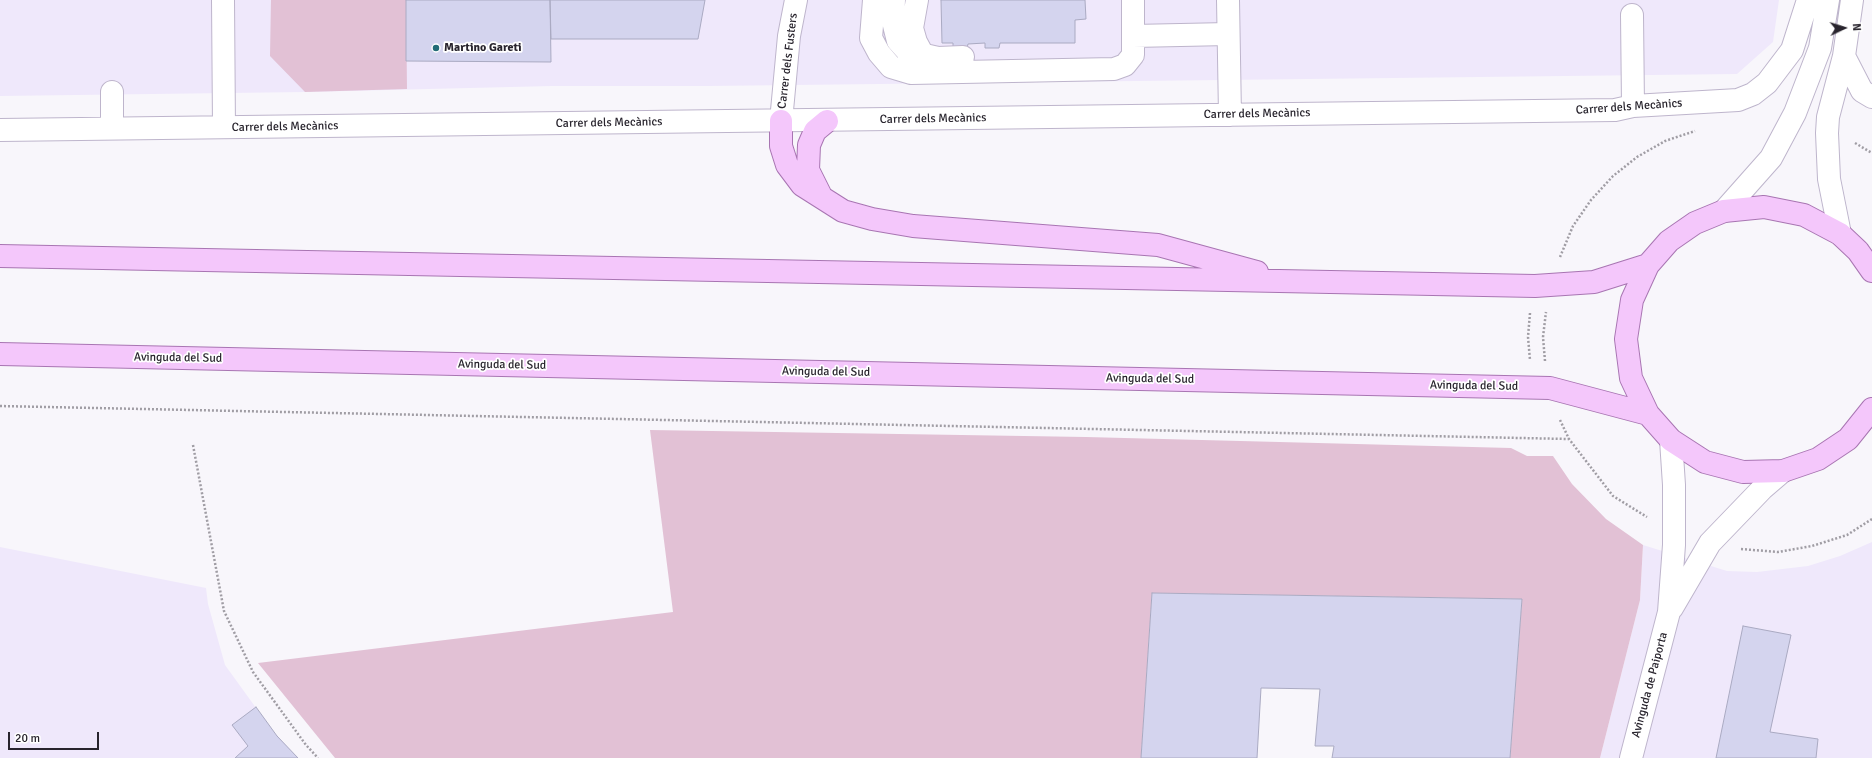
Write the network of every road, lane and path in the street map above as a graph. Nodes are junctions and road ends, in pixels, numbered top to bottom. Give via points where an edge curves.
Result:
1 (223, 0) edge
2 (796, 0) edge
3 (874, 0) edge
4 (894, 0) edge
5 (917, 0) edge
6 (1133, 0) edge
7 (1228, 0) edge
8 (1808, 0) edge
9 (1828, 0) edge
10 (1852, 0) edge
11 (1632, 15) dead end
12 (1228, 34) junction
13 (1133, 46) junction
14 (923, 55) junction
15 (1844, 56) junction
16 (112, 92) dead end
17 (1872, 97) edge
18 (1633, 106) junction
19 (1230, 115) junction
20 (781, 121) junction
21 (827, 121) junction
22 (224, 127) junction
23 (112, 128) junction
24 (1703, 129) dead end
25 (0, 130) edge
26 (822, 198) junction
27 (1724, 211) junction
28 (1840, 234) junction
29 (0, 256) edge
30 (1560, 260) dead end
31 (1648, 265) junction
32 (1872, 271) edge
33 (1289, 281) junction
34 (1530, 310) dead end
35 (1546, 310) dead end
36 (0, 354) edge
37 (1546, 365) dead end
38 (1531, 366) dead end
39 (0, 406) edge
40 (1872, 411) edge
41 (1648, 414) junction
42 (1560, 418) dead end
43 (1569, 439) junction
44 (1671, 440) junction
45 (193, 445) dead end
46 (1783, 471) junction
47 (1872, 519) edge
48 (1652, 521) dead end
49 (1734, 548) dead end
50 (1669, 612) junction
51 (318, 758) edge
52 (1631, 758) edge

1 - 22 street
2 - 20 street, Carrer dels Fusters via 789,36
3 - 13 street via 872,38 879,53 891,66 911,73 1114,69 1125,65
4 - 14 street via 893,21 898,40 907,50
5 - 14 street via 912,28
6 - 13 street
7 - 12 street
8 - 18 street, Carrer dels Mecànics via 1792,50 1767,83 1753,94 1738,100
9 - 27 street via 1820,48 1795,113 1771,158
10 - 15 street
11 - 18 street
12 - 13 street
12 - 19 street
13 - 14 street via 938,58
15 - 17 street via 1862,91
15 - 28 street via 1828,117 1827,133 1829,179
16 - 23 street
18 - 19 street, Carrer dels Mecànics via 1615,110
19 - 21 street, Carrer dels Mecànics
20 - 21 street, Carrer dels Mecànics
20 - 22 street, Carrer dels Mecànics
20 - 26 main road via 781,146 787,165 802,185
21 - 26 main road via 815,131 809,145 808,170
22 - 23 street, Carrer dels Mecànics
23 - 25 street, Carrer dels Mecànics
24 - 30 path via 1665,140 1613,176 1591,200 1573,226
26 - 33 main road via 843,211 913,226 1158,245
27 - 28 main road via 1764,207 1804,214
27 - 31 main road via 1695,222 1669,241
28 - 32 main road via 1858,251
29 - 33 main road
31 - 33 main road via 1594,282 1552,285
31 - 41 main road via 1632,300 1626,339 1632,378
34 - 38 path via 1528,337
35 - 37 path via 1543,337
36 - 41 main road, Avinguda del Sud via 1550,388
39 - 43 path
40 - 46 main road via 1848,439 1818,459
41 - 44 main road
42 - 43 path
43 - 48 path via 1613,496
44 - 46 main road via 1705,462 1743,472
44 - 50 street via 1674,545
45 - 51 path via 224,611 253,672
46 - 50 street via 1710,543
47 - 49 path via 1847,535 1812,546 1778,552
50 - 52 street, Avinguda de Paiporta

